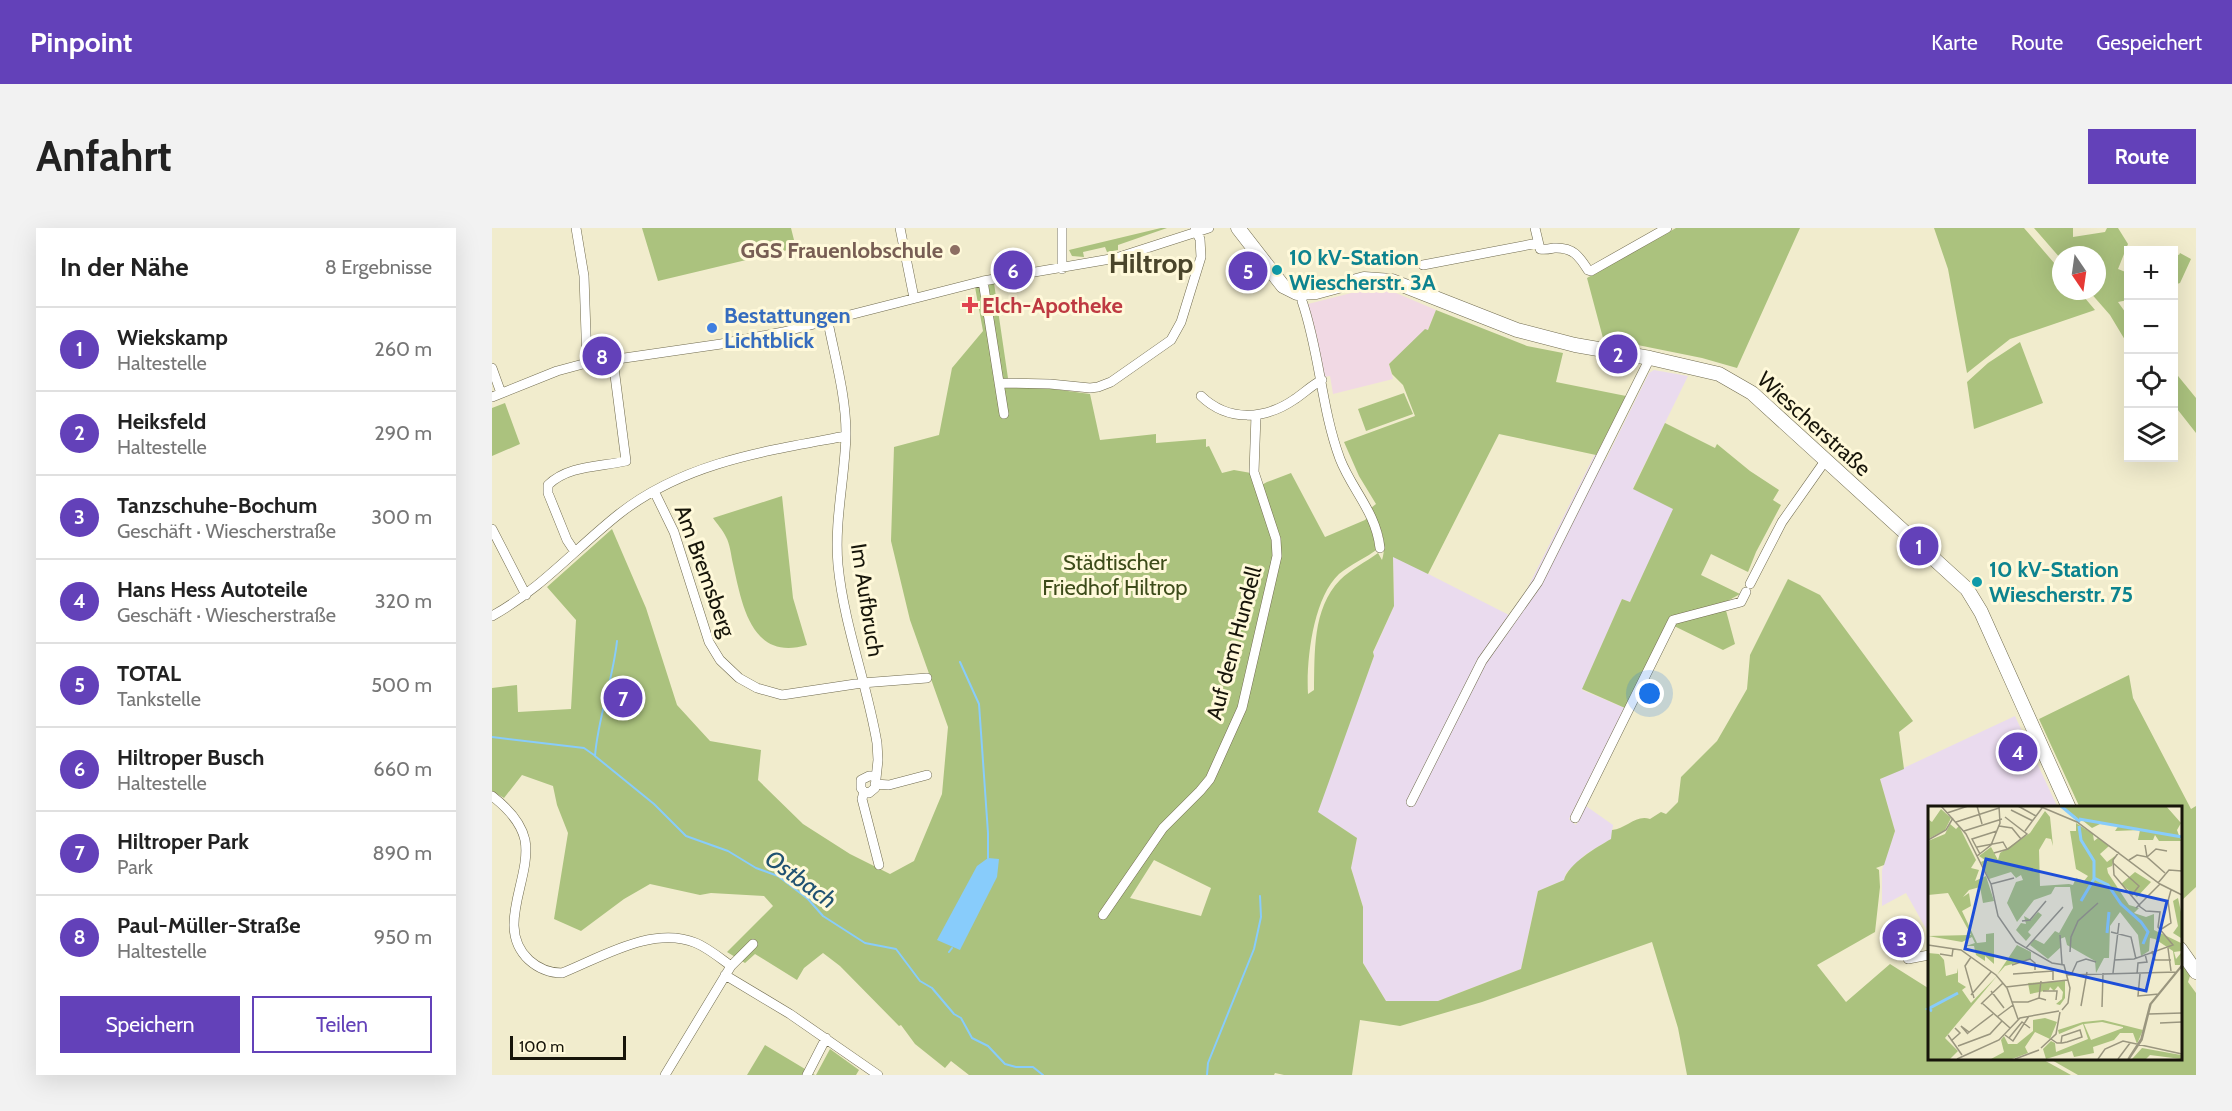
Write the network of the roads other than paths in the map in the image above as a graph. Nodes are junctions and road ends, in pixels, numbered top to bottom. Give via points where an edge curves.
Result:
1 (576, 228) edge
2 (900, 228) edge
3 (1062, 228) edge
4 (1209, 228) edge
5 (1238, 228) edge
6 (1535, 228) edge
7 (1666, 228) edge
8 (1194, 230) edge
9 (1538, 243) junction
10 (1423, 265) dead end
11 (1062, 269) junction
12 (983, 281) junction
13 (1302, 294) junction
14 (914, 298) junction
15 (828, 321) junction
16 (1650, 358) junction
17 (612, 360) junction
18 (587, 363) junction
19 (492, 368) edge
20 (1322, 380) junction
21 (999, 383) junction
22 (496, 395) edge
23 (1202, 396) dead end
24 (1004, 414) dead end
25 (1256, 415) junction
26 (846, 436) junction
27 (1825, 461) junction
28 (654, 491) junction
29 (492, 529) edge
30 (1380, 548) dead end
31 (575, 552) junction
32 (526, 595) junction
33 (492, 616) edge
34 (927, 678) dead end
35 (862, 683) junction
36 (927, 775) dead end
37 (876, 780) junction
38 (492, 796) edge
39 (1411, 802) dead end
40 (2067, 806) edge
41 (1575, 818) dead end
42 (879, 865) dead end
43 (1103, 915) dead end
44 (753, 944) dead end
45 (2181, 950) edge
46 (1928, 955) edge
47 (1908, 959) dead end
48 (731, 966) junction
49 (2196, 972) edge
50 (725, 975) junction
51 (826, 1038) junction
52 (665, 1075) edge
53 (807, 1075) edge
54 (878, 1075) edge

1 - 18 street via 584,276
2 - 14 street
3 - 11 street
4 - 8 street
5 - 13 main road via 1283,286
6 - 9 street
7 - 9 street via 1591,271 1578,254 1561,248 1542,250
8 - 11 street via 1189,236 1138,252
8 - 21 street via 1200,239 1201,257 1180,322 1170,340 1123,375 1098,387
9 - 10 street
11 - 12 street
12 - 14 street
12 - 21 street
13 - 16 main road, Wiescherstraße via 1364,279 1382,279 1516,330
13 - 20 street
14 - 15 street
15 - 17 street via 721,344
15 - 26 street, Im Aufbruch
16 - 27 main road, Wiescherstraße via 1726,377 1752,393
16 - 39 street via 1538,582 1482,661
17 - 18 street
17 - 31 street via 626,461 578,469 554,478 548,485 559,521
18 - 22 street
19 - 22 street
20 - 25 street via 1288,404
20 - 30 street via 1341,461 1368,508
21 - 24 street
23 - 25 street via 1216,409 1229,414
25 - 43 street, Auf dem Hundell via 1254,472 1276,539 1277,556 1242,708 1210,779 1163,828
26 - 28 street via 724,461
26 - 35 street, Im Aufbruch via 837,556
27 - 40 main road, Wiescherstraße via 1966,589 1981,612
27 - 41 street via 1782,522 1741,602 1673,620
28 - 31 street via 620,513
28 - 35 street, Am Bremsberg via 674,532 709,642 726,667 757,688 782,695
29 - 32 street
31 - 32 street
32 - 33 street
34 - 35 street, Am Bremsberg
35 - 37 street, Im Aufbruch via 877,740
36 - 37 street via 889,784
37 - 42 street via 868,776 861,780 861,789
38 - 48 street via 518,824 525,842 514,928 517,945 532,963 551,973 562,972 659,937 698,943
44 - 48 street
45 - 49 main road
46 - 47 street
48 - 50 street
50 - 51 street
50 - 52 street
51 - 53 street
51 - 54 street

